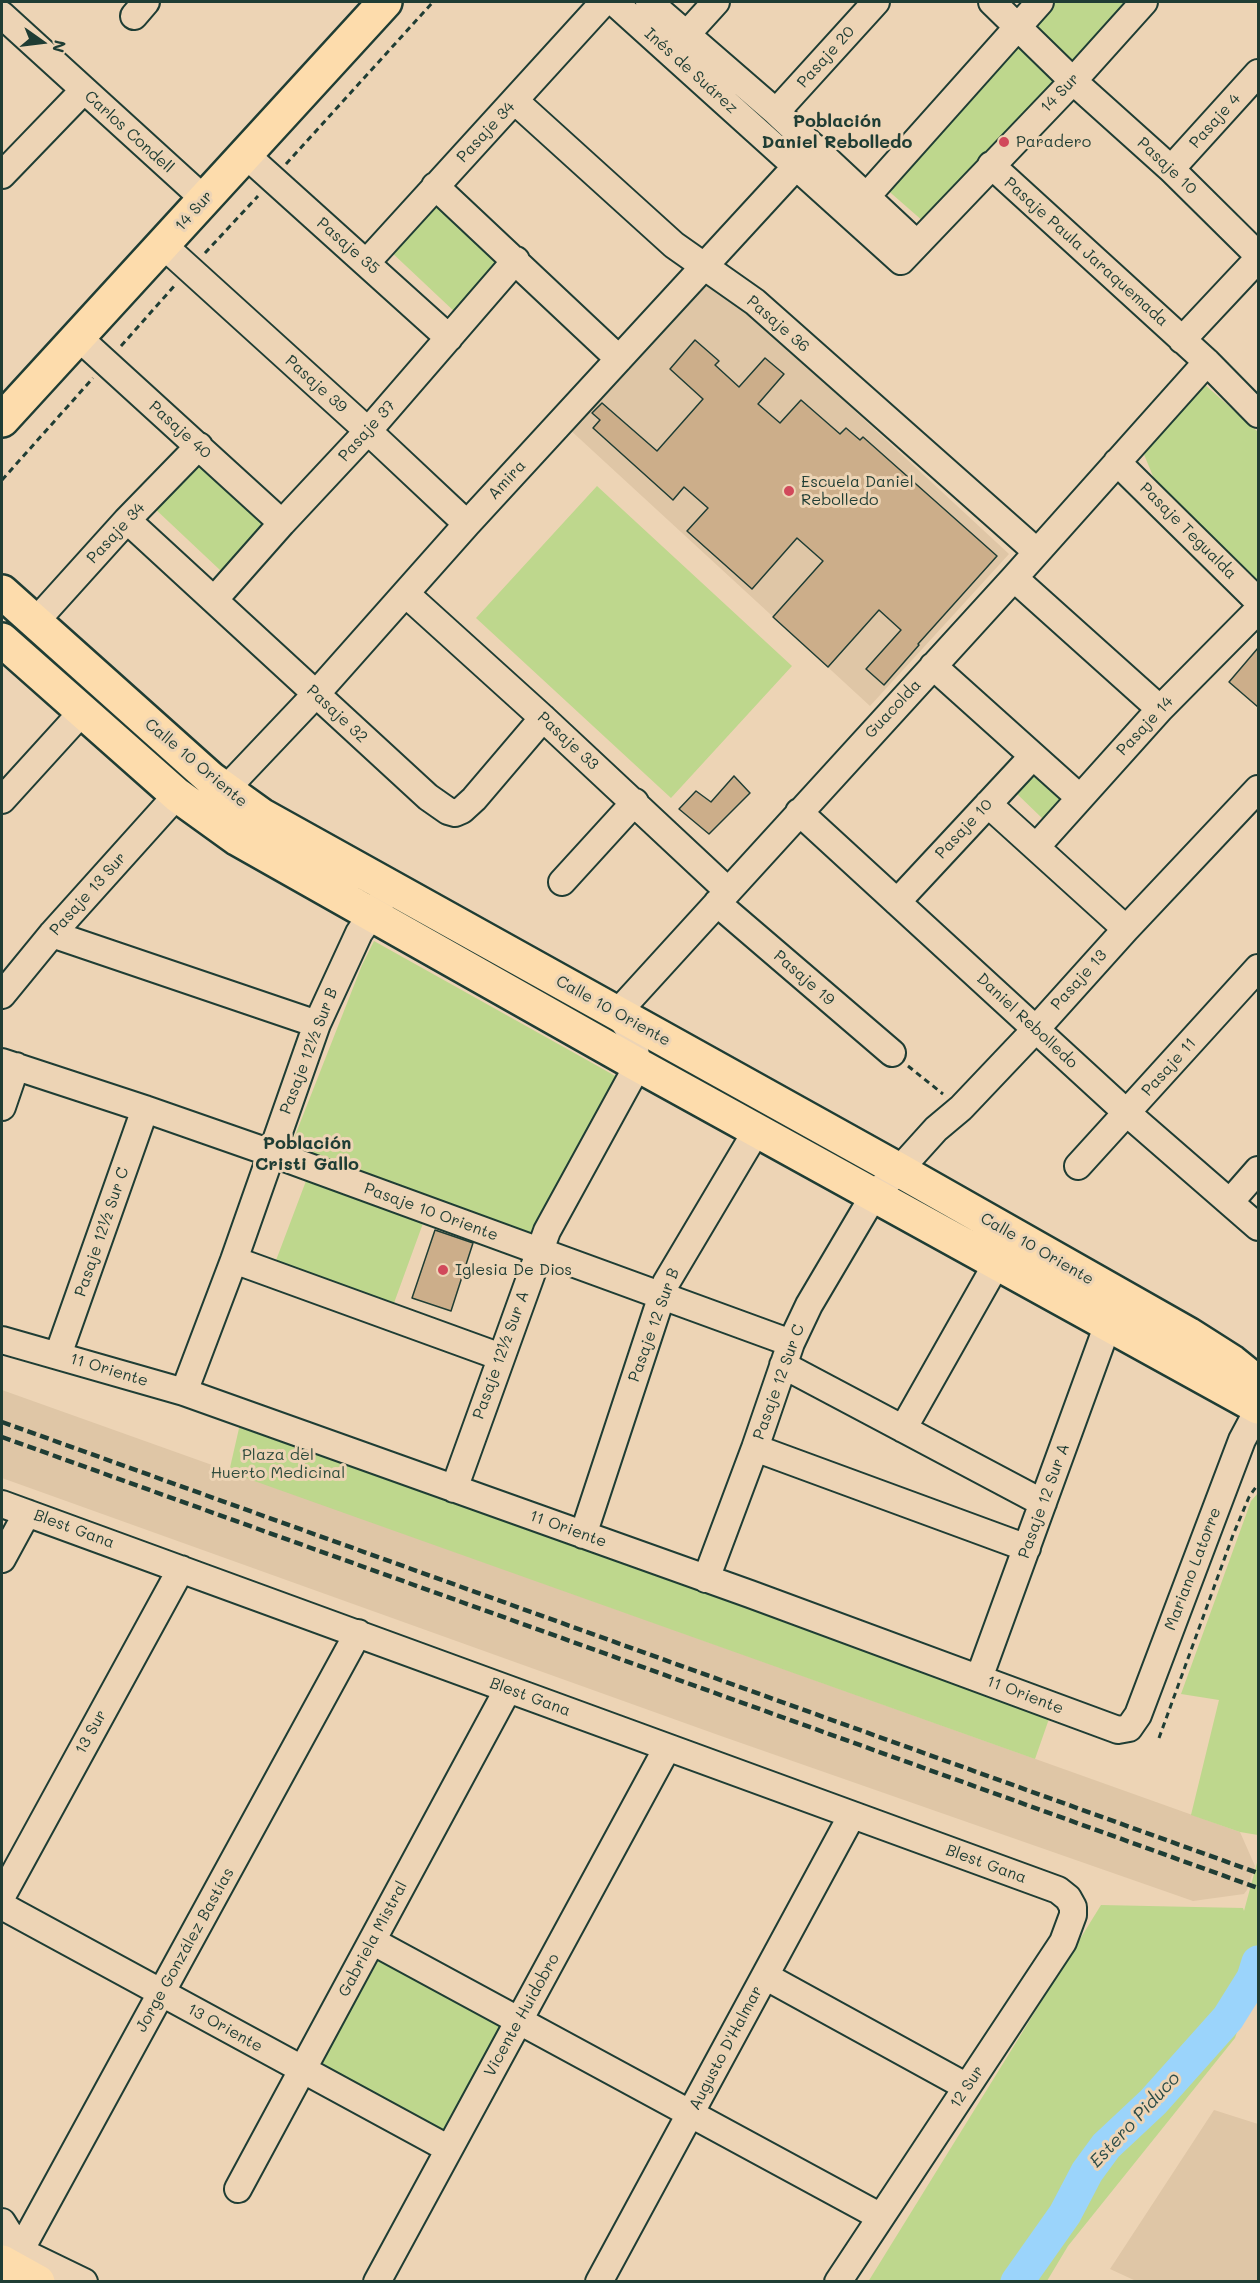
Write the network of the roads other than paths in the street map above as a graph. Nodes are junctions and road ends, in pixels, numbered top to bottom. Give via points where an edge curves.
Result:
1 (385, 2) edge
2 (604, 2) edge
3 (614, 2) edge
4 (650, 2) edge
5 (716, 2) edge
6 (876, 2) edge
7 (992, 2) edge
8 (1040, 2) edge
9 (1144, 2) edge
10 (2, 15) edge
11 (1018, 25) junction
12 (686, 35) junction
13 (1258, 73) edge
14 (1073, 81) junction
15 (84, 90) junction
16 (515, 101) junction
17 (776, 112) junction
18 (814, 147) junction
19 (246, 155) junction
20 (991, 165) junction
21 (795, 166) junction
22 (1171, 169) junction
23 (2, 176) edge
24 (435, 186) junction
25 (866, 197) junction
26 (204, 199) junction
27 (162, 245) junction
28 (909, 253) junction
29 (1258, 257) edge
30 (516, 260) junction
31 (367, 262) junction
32 (704, 267) junction
33 (78, 337) junction
34 (449, 338) junction
35 (1182, 340) junction
36 (619, 359) junction
37 (1207, 362) junction
38 (1258, 414) edge
39 (2, 420) edge
40 (368, 431) junction
41 (198, 446) junction
42 (1117, 462) junction
43 (127, 520) junction
44 (282, 524) junction
45 (467, 524) junction
46 (1037, 552) junction
47 (1014, 578) junction
48 (2, 592) edge
49 (406, 594) junction
50 (214, 600) junction
51 (1258, 601) edge
52 (1258, 610) edge
53 (35, 622) junction
54 (2, 640) edge
55 (933, 666) junction
56 (316, 694) junction
57 (1160, 709) junction
58 (82, 711) junction
59 (543, 718) junction
60 (1032, 757) junction
61 (1258, 789) edge
62 (225, 790) junction
63 (177, 795) junction
64 (1080, 798) junction
65 (2, 800) edge
66 (635, 802) junction
67 (988, 804) junction
68 (799, 812) junction
69 (208, 819) junction
70 (1037, 846) junction
71 (562, 882) dead end
72 (390, 887) junction
73 (722, 896) junction
74 (897, 902) junction
75 (372, 915) junction
76 (1126, 928) junction
77 (51, 934) junction
78 (1258, 968) edge
79 (2, 995) edge
80 (617, 1013) junction
81 (317, 1024) junction
82 (1036, 1029) junction
83 (892, 1053) road end
84 (9, 1064) edge
85 (638, 1065) junction
86 (2, 1107) edge
87 (145, 1109) junction
88 (1127, 1113) junction
89 (757, 1130) junction
90 (271, 1153) junction
91 (1078, 1166) dead end
92 (899, 1170) junction
93 (1258, 1170) edge
94 (873, 1195) junction
95 (1230, 1203) junction
96 (1258, 1227) edge
97 (538, 1252) junction
98 (234, 1260) junction
99 (997, 1263) junction
100 (661, 1297) junction
101 (1108, 1324) junction
102 (2, 1340) edge
103 (787, 1354) junction
104 (58, 1355) junction
105 (501, 1357) junction
106 (1258, 1383) edge
107 (184, 1392) junction
108 (1258, 1409) edge
109 (903, 1429) junction
110 (755, 1448) junction
111 (454, 1489) junction
112 (1043, 1503) junction
113 (2, 1504) edge
114 (27, 1513) junction
115 (583, 1535) junction
116 (1027, 1548) junction
117 (2, 1559) edge
118 (181, 1569) junction
119 (706, 1578) junction
120 (358, 1633) junction
121 (979, 1678) junction
122 (508, 1689) junction
123 (1130, 1728) joint
124 (668, 1748) junction
125 (852, 1815) junction
126 (1058, 1890) joint
127 (2, 1896) edge
128 (2, 1906) edge
129 (372, 1941) junction
130 (765, 1976) junction
131 (162, 1993) junction
132 (519, 2020) junction
133 (303, 2070) junction
134 (967, 2087) junction
135 (690, 2113) junction
136 (449, 2149) junction
137 (238, 2189) dead end
138 (881, 2217) junction
139 (2, 2222) edge
140 (14, 2268) edge
141 (84, 2282) edge
142 (377, 2282) edge
143 (599, 2282) edge
144 (838, 2282) edge

1 - 19 main road, 14 Sur
2 - 16 street, Pasaje 34
3 - 21 street, Inés de Suárez
4 - 12 street, Inés de Suárez
5 - 12 street
6 - 17 street, Pasaje 20
7 - 11 street, Pasaje 10
8 - 11 street
9 - 14 street, 14 Sur
10 - 15 street, Carlos Condell
11 - 14 street, Pasaje 10
11 - 25 street
12 - 17 street, Inés de Suárez
13 - 22 street, Pasaje 4
14 - 20 street, 14 Sur
14 - 22 street, Pasaje 10
15 - 23 street
15 - 26 street, Carlos Condell
16 - 24 street, Pasaje 34
16 - 32 street, Pasaje 36 via 674,245
17 - 18 street, Inés de Suárez
18 - 21 street, Amira
18 - 25 street, Inés de Suárez
19 - 26 main road, 14 Sur
19 - 31 street, Pasaje 35
20 - 28 street, 14 Sur
20 - 35 street, Pasaje Paula Jaraquemada
21 - 28 street, Inés de Suárez
21 - 32 street, Amira
22 - 29 street, Pasaje 10
24 - 30 street
24 - 31 street, Pasaje 34
25 - 28 street, Inés de Suárez
26 - 27 main road, 14 Sur
27 - 33 main road, 14 Sur
27 - 40 street, Pasaje 39
29 - 35 street
30 - 34 street, Pasaje 37
30 - 36 street
31 - 34 street, Pasaje 35
32 - 36 street, Amira
32 - 46 street, Pasaje 36 via 755,302
33 - 39 main road, 14 Sur
33 - 41 street, Pasaje 40
34 - 40 street, Pasaje 37
35 - 37 street
36 - 45 street, Amira
37 - 38 street
37 - 42 street, Guacolda
40 - 44 street, Pasaje 37
40 - 45 street, Pasaje 39
41 - 43 street, Pasaje 34
41 - 44 street, Pasaje 40
42 - 46 street, Guacolda
42 - 51 street, Pasaje Tegualda
43 - 50 street, Pasaje 32
43 - 53 street, Pasaje 34
44 - 50 street, Pasaje 37
45 - 49 street, Amira
46 - 47 street, Guacolda
47 - 55 street, Guacolda
47 - 57 street
48 - 53 main road, Calle 10 Oriente
49 - 56 street, Amira
49 - 59 street, Pasaje 33
50 - 56 street, Pasaje 32
52 - 57 street, Pasaje 14
53 - 62 main road, Calle 10 Oriente
54 - 58 main road, Calle 10 Oriente
55 - 60 street
55 - 68 street, Guacolda
56 - 59 street, Pasaje 32 via 428,797 455,813 486,788
56 - 62 street, Amira
57 - 64 street, Pasaje 14
58 - 63 main road, Calle 10 Oriente
58 - 65 street
59 - 66 street, Pasaje 33
60 - 64 street
60 - 67 street, Pasaje 10
61 - 76 street, Pasaje 13
62 - 69 street, Amira
62 - 72 main road, Calle 10 Oriente via 261,815
63 - 69 main road, Calle 10 Oriente
63 - 77 street, Pasaje 13 Sur
64 - 70 street, Pasaje 14
66 - 71 street
66 - 73 street, Pasaje 33
67 - 70 street
67 - 74 street, Pasaje 10
68 - 73 street, Guacolda
68 - 74 street, Daniel Rebolledo
69 - 75 main road, Calle 10 Oriente
70 - 76 street
72 - 75 street, Pasaje 12½ Sur B
72 - 80 main road, Calle 10 Oriente
73 - 80 street, Guacolda
73 - 83 street, Pasaje 19
74 - 82 street, Daniel Rebolledo
75 - 81 street, Pasaje 12½ Sur B via 342,966
75 - 85 main road, Calle 10 Oriente
76 - 82 street, Pasaje 13
77 - 79 street, Pasaje 13 Sur
77 - 81 street
78 - 88 street, Pasaje 11
80 - 85 street via 628,1028
80 - 92 main road, Calle 10 Oriente
81 - 90 street, Pasaje 12½ Sur B
82 - 88 street, Daniel Rebolledo
82 - 92 street, Pasaje 13
84 - 86 street
84 - 87 street, Pasaje 10 Oriente
85 - 89 main road, Calle 10 Oriente
85 - 97 street, Pasaje 12½ Sur A
87 - 90 street, Pasaje 10 Oriente
87 - 104 street, Pasaje 12½ Sur C
88 - 91 street, Pasaje 11
88 - 95 street, Daniel Rebolledo
89 - 94 main road, Calle 10 Oriente
89 - 100 street, Pasaje 12 Sur B via 672,1269
90 - 97 street, Pasaje 10 Oriente
90 - 98 street, Pasaje 12½ Sur B
92 - 94 street, Pasaje 12 Sur C
92 - 106 main road, Calle 10 Oriente via 1203,1343
93 - 95 street
94 - 99 main road, Calle 10 Oriente
94 - 103 street, Pasaje 12 Sur C via 809,1305
95 - 96 street, Daniel Rebolledo
97 - 100 street, Pasaje 10 Oriente
97 - 105 street, Pasaje 12½ Sur A
98 - 105 street
98 - 107 street, Pasaje 12½ Sur B
99 - 101 main road, Calle 10 Oriente
99 - 109 street
100 - 103 street, Pasaje 10 Oriente
100 - 115 street, Pasaje 12 Sur B
101 - 108 main road, Calle 10 Oriente
101 - 112 street, Pasaje 12 Sur A
102 - 104 street, 11 Oriente
103 - 109 street, Pasaje 10 Oriente
103 - 110 street, Pasaje 12 Sur C
104 - 107 street, 11 Oriente
105 - 111 street, Pasaje 12½ Sur A
107 - 111 street, 11 Oriente
108 - 123 street, Mariano Latorre via 1242,1440
109 - 112 street, Pasaje 10 Oriente
110 - 116 street
110 - 119 street, Pasaje 12 Sur C
111 - 115 street, 11 Oriente
112 - 116 street, Pasaje 12 Sur A
113 - 114 street, Blest Gana
114 - 117 street
114 - 118 street, Blest Gana
115 - 119 street, 11 Oriente
116 - 121 street, Pasaje 12 Sur A
118 - 120 street, Blest Gana
118 - 127 street, 13 Sur
119 - 121 street, 11 Oriente
120 - 122 street, Blest Gana
120 - 131 street, Jorge González Bastías
121 - 123 street, 11 Oriente via 1118,1730
122 - 124 street, Blest Gana
122 - 129 street, Gabriela Mistral
124 - 125 street, Blest Gana
124 - 132 street, Vicente Huidobro
125 - 126 street, Blest Gana
125 - 130 street, Augusto D'Halmar
126 - 134 street, 12 Sur via 1073,1907 1070,1928
128 - 131 street, 13 Oriente
129 - 132 street
129 - 133 street, Gabriela Mistral
130 - 134 street
130 - 135 street, Augusto D'Halmar
131 - 133 street, 13 Oriente
131 - 140 street, Jorge González Bastías
132 - 135 street
132 - 136 street, Vicente Huidobro
133 - 136 street, 13 Oriente
133 - 137 street, Gabriela Mistral
134 - 138 street, 12 Sur
135 - 138 street
135 - 143 street, Augusto D'Halmar
136 - 142 street, Vicente Huidobro
138 - 144 street, 12 Sur
139 - 140 street
140 - 141 street

